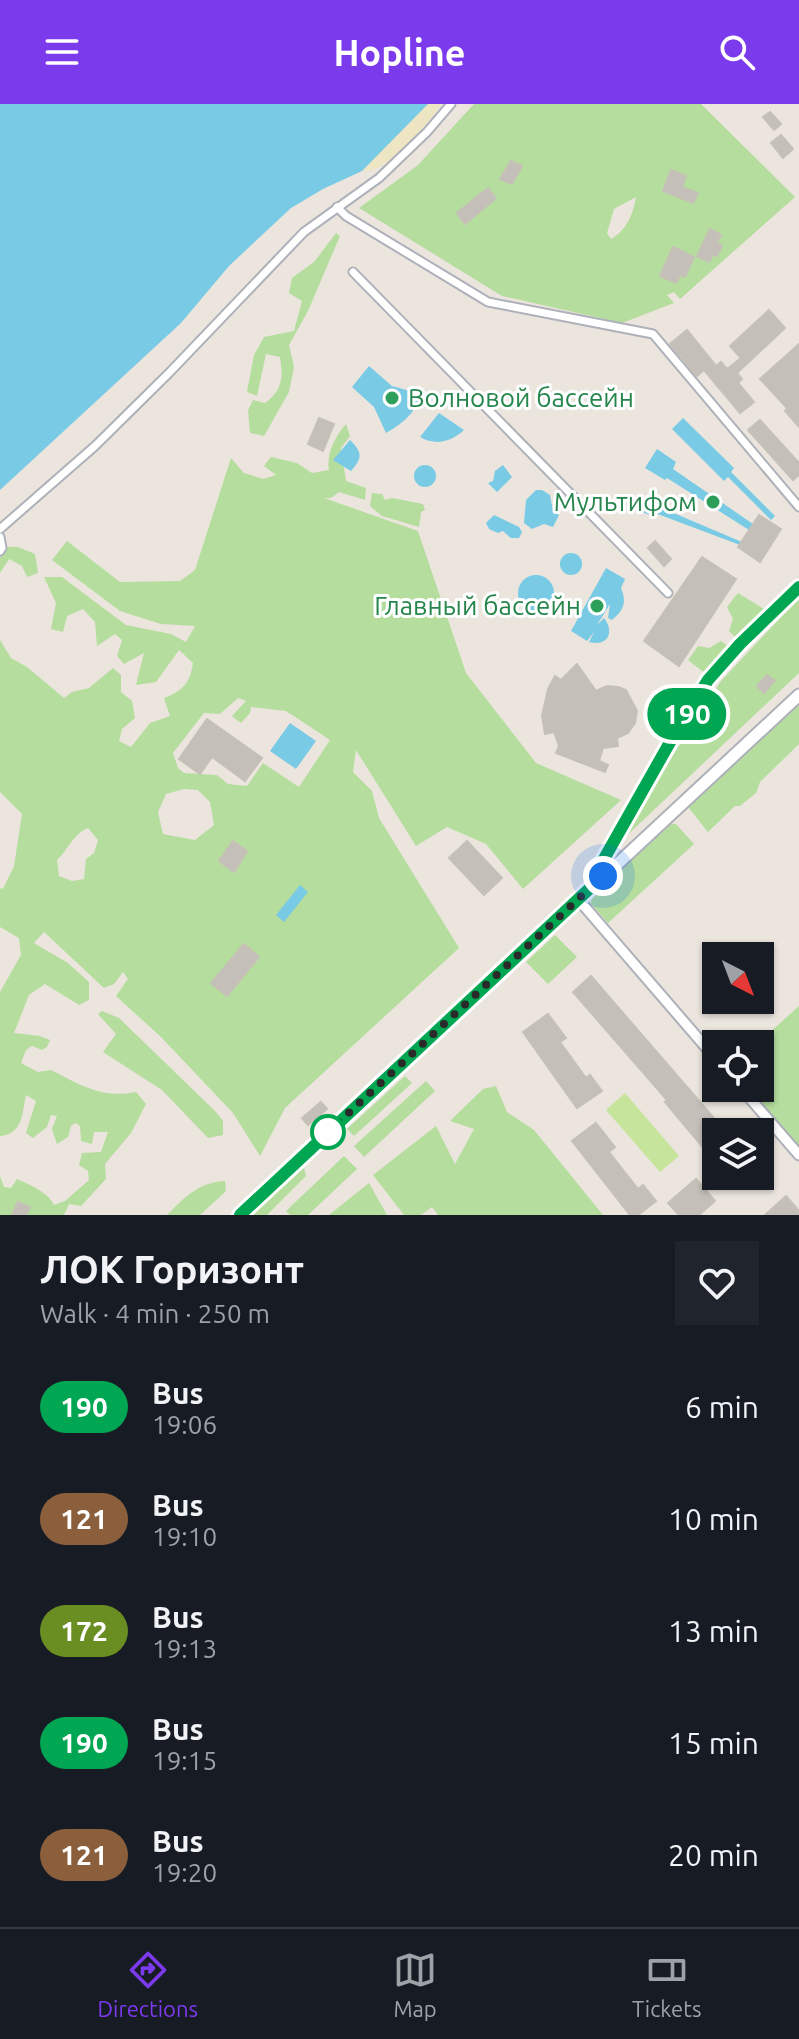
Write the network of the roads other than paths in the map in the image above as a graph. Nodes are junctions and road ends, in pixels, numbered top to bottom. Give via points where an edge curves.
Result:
1 (451, 104) edge
2 (337, 207) junction
3 (353, 272) dead end
4 (799, 507) edge
5 (0, 529) edge
6 (0, 537) edge
7 (0, 551) edge
8 (799, 587) edge
9 (668, 593) dead end
10 (799, 695) edge
11 (603, 876) junction
12 (578, 899) junction
13 (702, 1043) edge
14 (753, 1102) edge
15 (799, 1155) edge
16 (240, 1215) edge

1 - 2 street via 379,178
2 - 4 street via 488,302 653,334
2 - 5 street via 304,232 95,446
3 - 9 street
6 - 7 street
8 - 11 street via 708,680 615,838 600,866
10 - 11 street
11 - 12 street
12 - 13 street
12 - 16 street
14 - 15 street

